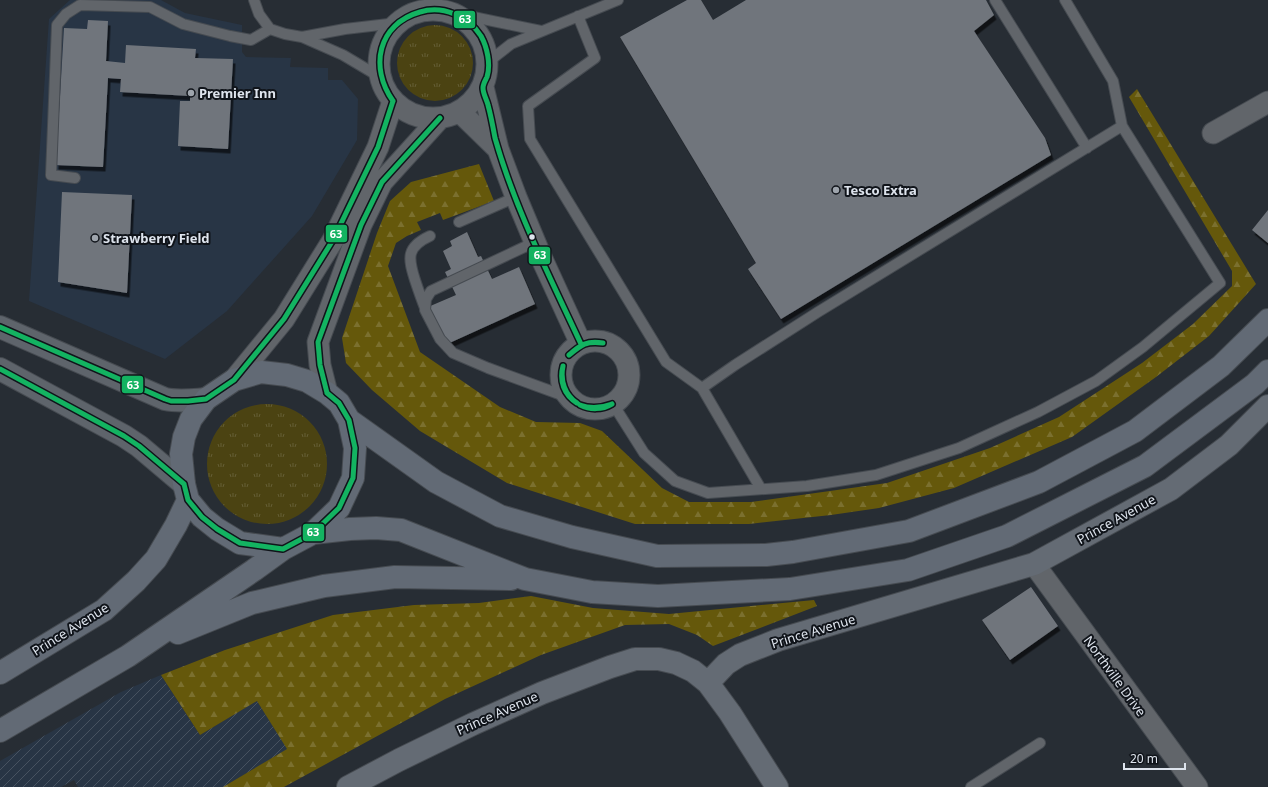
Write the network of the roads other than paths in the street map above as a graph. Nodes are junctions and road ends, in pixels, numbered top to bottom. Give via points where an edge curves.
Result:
1 (254, 0) edge
2 (618, 0) edge
3 (995, 0) edge
4 (1065, 0) edge
5 (454, 13) junction
6 (578, 16) junction
7 (397, 23) junction
8 (270, 29) junction
9 (541, 31) junction
10 (302, 37) junction
11 (488, 62) junction
12 (380, 77) junction
13 (483, 87) junction
14 (394, 101) junction
15 (1268, 102) edge
16 (450, 115) junction
17 (1122, 126) junction
18 (1214, 133) dead end
19 (1087, 148) junction
20 (498, 149) junction
21 (75, 178) dead end
22 (516, 197) junction
23 (459, 222) dead end
24 (430, 236) dead end
25 (535, 242) junction
26 (425, 310) junction
27 (1268, 320) edge
28 (0, 327) edge
29 (581, 344) junction
30 (0, 369) edge
31 (1268, 371) edge
32 (234, 380) junction
33 (702, 388) junction
34 (327, 393) junction
35 (570, 398) junction
36 (206, 399) junction
37 (613, 404) junction
38 (1268, 406) edge
39 (349, 420) junction
40 (761, 489) junction
41 (186, 492) junction
42 (314, 533) junction
43 (283, 549) junction
44 (1034, 564) junction
45 (524, 579) junction
46 (128, 656) junction
47 (0, 673) edge
48 (708, 683) junction
49 (0, 731) edge
50 (1040, 743) dead end
51 (348, 787) edge
52 (778, 787) edge
53 (971, 787) edge
54 (1197, 787) edge

1 - 8 lane via 259,14
2 - 6 lane
3 - 19 lane
4 - 17 lane via 1113,80
5 - 7 street via 440,9 425,10 410,14
5 - 9 lane
5 - 11 street via 470,22 480,36 486,48
6 - 9 lane
6 - 33 lane via 595,58 528,106 530,139 666,362
7 - 10 lane
7 - 12 street via 382,46 379,61
8 - 10 lane
8 - 21 lane via 251,40 183,24 150,7 80,4 66,14 57,25 50,176
9 - 11 lane via 511,44
10 - 12 lane via 343,55
11 - 13 street
12 - 14 street via 385,90
13 - 16 street via 474,101
13 - 20 street
14 - 16 street via 403,109 426,118
14 - 32 street via 378,147 333,240 284,319
15 - 18 street
16 - 20 street
16 - 34 street via 382,182 361,225 318,342 320,365
17 - 19 lane
17 - 40 lane via 1220,283 1096,382 960,448 876,475 807,486
19 - 33 lane via 824,308
20 - 22 street
22 - 23 lane
22 - 25 street
24 - 26 lane via 416,244 411,252 410,261
25 - 26 lane via 430,291
25 - 29 street
26 - 35 lane via 440,339 453,353
27 - 39 highway via 1222,366 1135,430 1039,482 909,531 766,555 657,556 572,537 500,516 436,482
28 - 36 main road via 164,399
29 - 35 street via 572,350 562,368 564,389
29 - 37 street via 592,341 614,346 628,364 627,386 622,396
30 - 41 main road via 129,439
31 - 45 highway via 1255,384 1145,466 1007,536 908,570 790,590 658,596 592,592
32 - 34 highway via 261,372 287,375 307,381
32 - 36 highway
33 - 40 lane
34 - 39 highway via 339,403
35 - 37 street via 586,408 605,408
36 - 41 highway via 191,419 184,437 181,454
37 - 40 lane via 644,453 675,481 708,493
38 - 44 main road, Prince Avenue via 1229,444 1170,489
39 - 42 highway via 355,448 353,478 339,508
41 - 43 highway via 202,517 240,543
41 - 47 highway, Prince Avenue via 176,525 156,559 136,581 104,610
42 - 43 highway
42 - 45 highway via 376,528 401,530
43 - 46 highway
44 - 48 main road, Prince Avenue via 778,640 740,655 726,664
44 - 54 street, Northville Drive
45 - 46 highway via 395,578 324,586 252,603
46 - 49 highway
48 - 51 main road, Prince Avenue via 693,671 676,663 659,659 635,659 547,691 473,724
48 - 52 main road
50 - 53 lane

